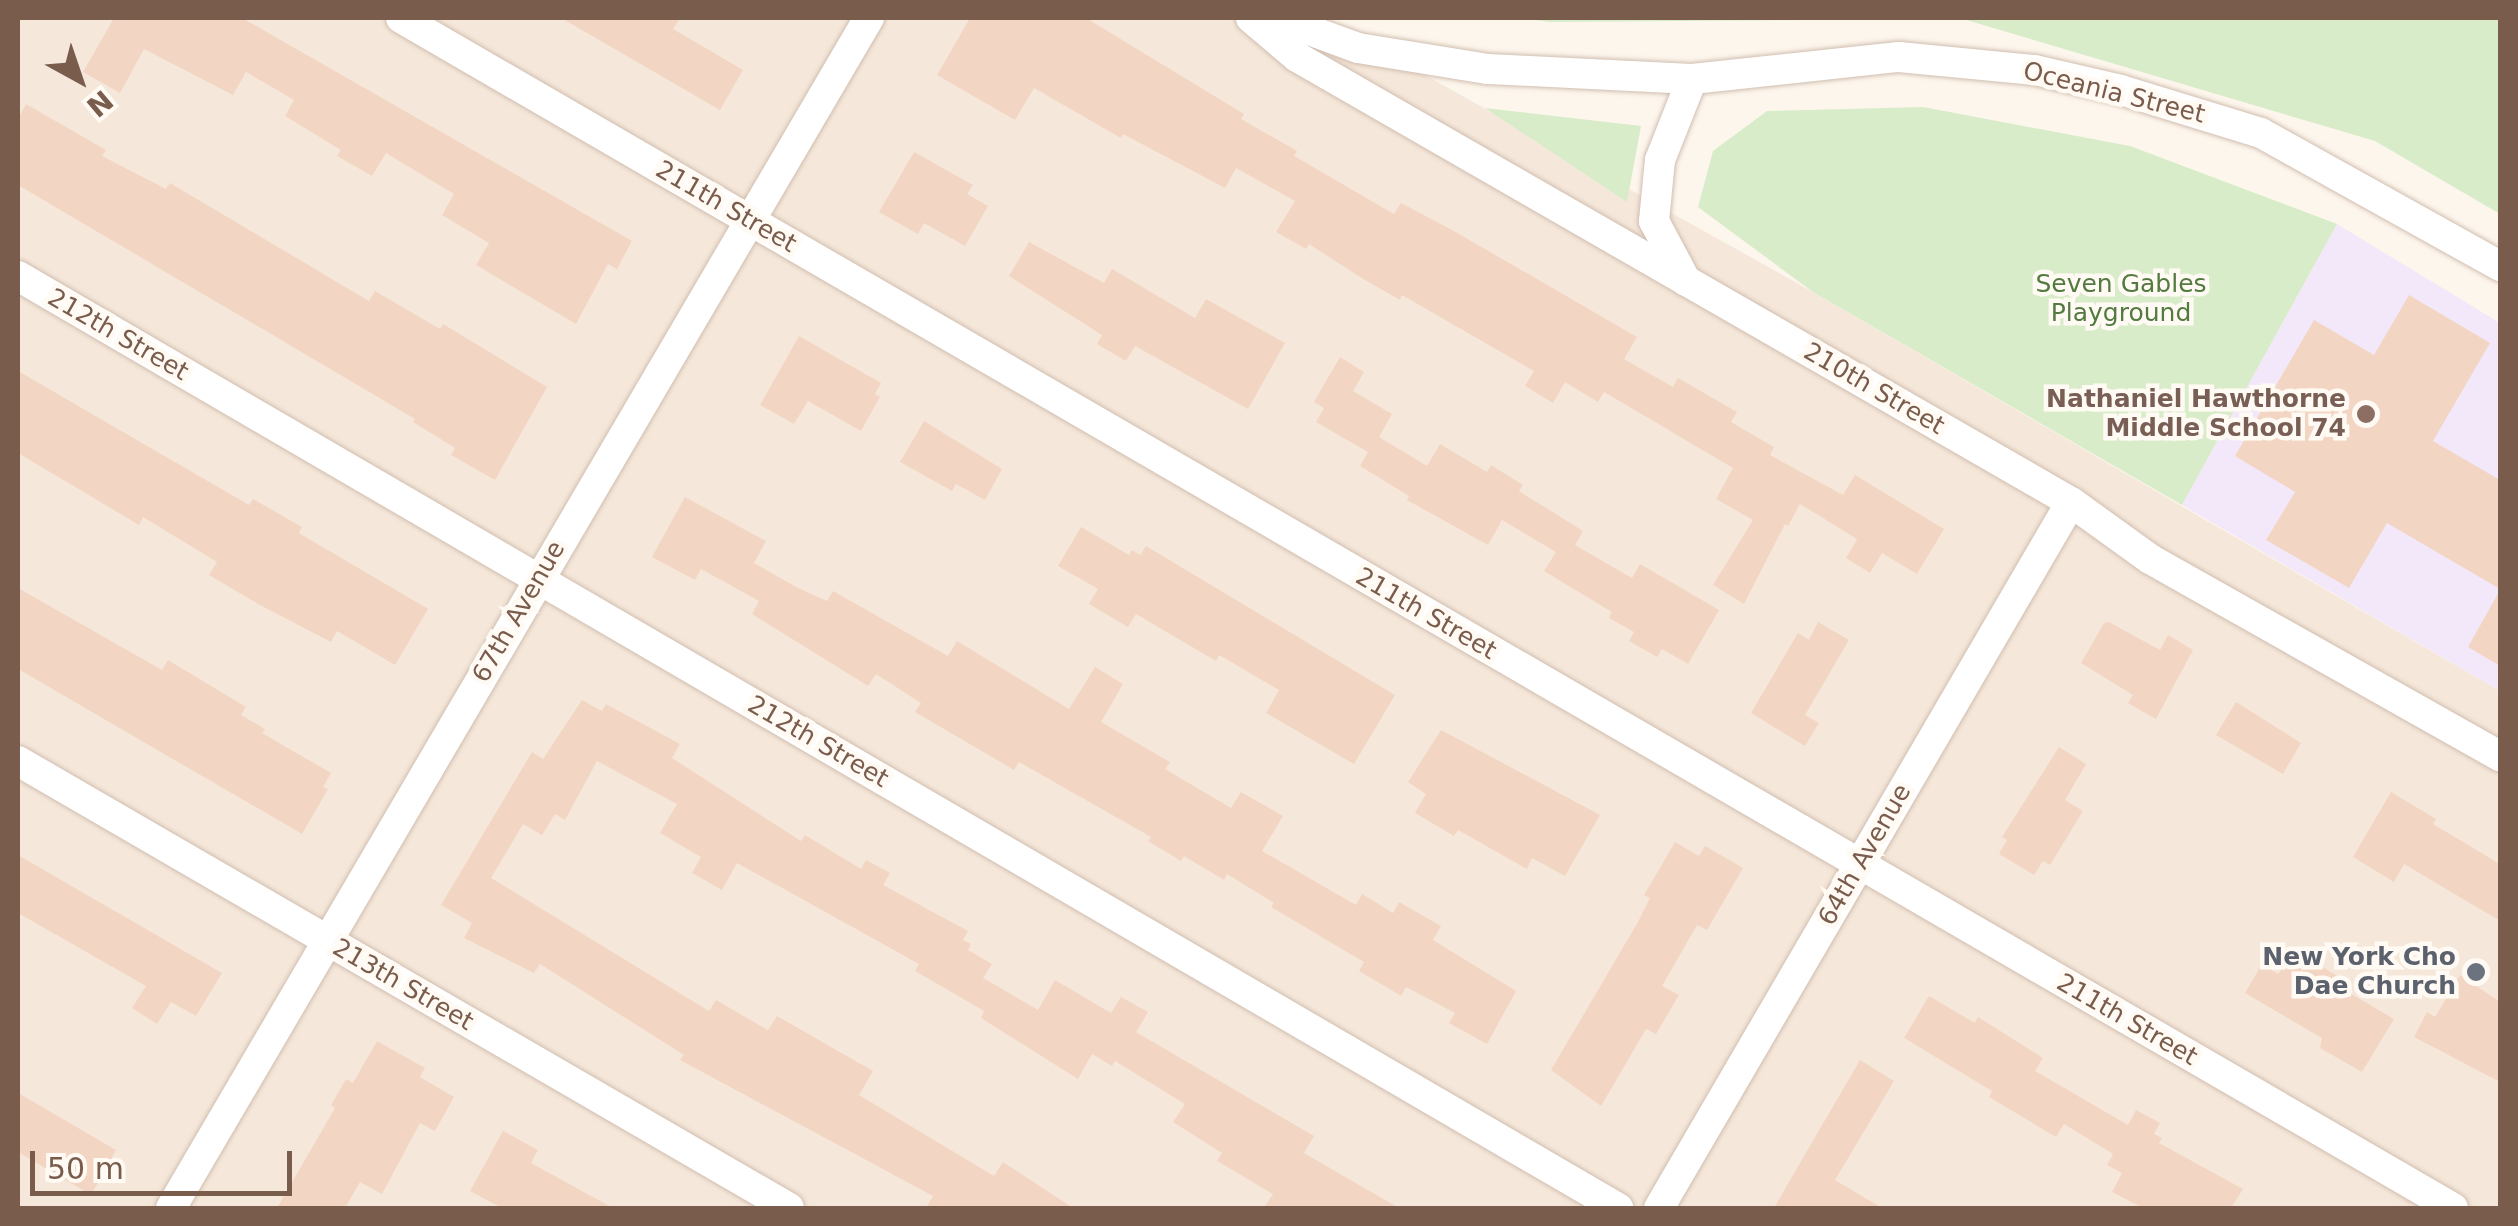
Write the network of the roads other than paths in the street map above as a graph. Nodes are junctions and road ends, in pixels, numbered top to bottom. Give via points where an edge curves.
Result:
1 (401, 18) edge
2 (868, 18) edge
3 (1251, 18) edge
4 (1276, 18) edge
5 (1692, 78) junction
6 (748, 219) junction
7 (2500, 266) edge
8 (18, 276) edge
9 (1686, 282) junction
10 (2071, 502) junction
11 (538, 579) junction
12 (2500, 756) edge
13 (18, 761) edge
14 (1859, 866) junction
15 (328, 941) junction
16 (172, 1208) edge
17 (789, 1208) edge
18 (1618, 1208) edge
19 (1659, 1208) edge
20 (2453, 1208) edge

1 - 6 street, 211th Street
2 - 6 street, 67th Avenue
3 - 9 street, 210th Street via 1297,57
4 - 5 street, Oceania Street via 1358,48 1488,70
5 - 7 street, Oceania Street via 1898,57 2035,70 2261,133
5 - 9 street via 1660,160 1654,221
6 - 11 street, 67th Avenue
6 - 14 street, 211th Street
8 - 11 street, 212th Street
9 - 10 street, 210th Street
10 - 12 street, 210th Street via 2150,559
10 - 14 street, 64th Avenue
11 - 15 street, 67th Avenue
11 - 18 street, 212th Street
13 - 15 street, 213th Street
14 - 19 street, 64th Avenue
14 - 20 street, 211th Street
15 - 16 street, 67th Avenue
15 - 17 street, 213th Street

